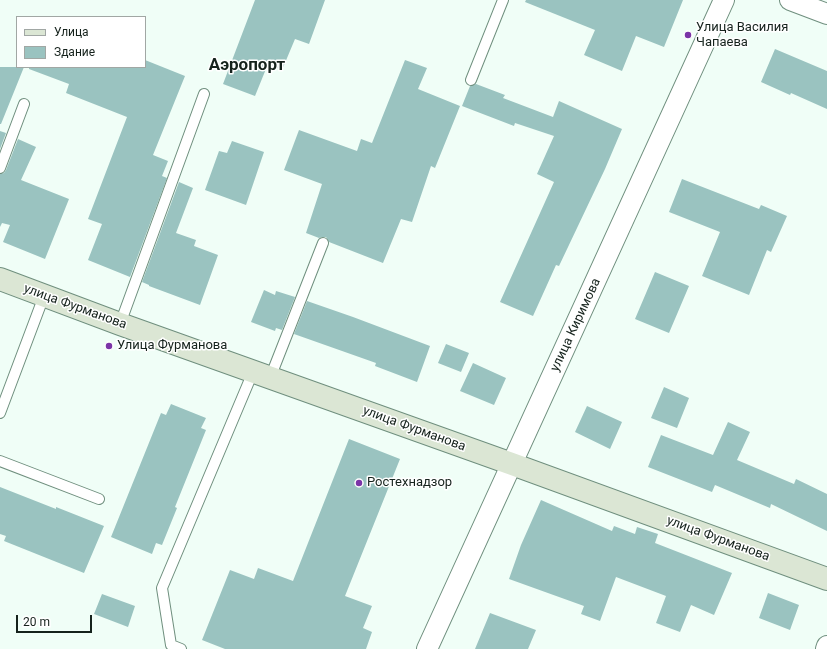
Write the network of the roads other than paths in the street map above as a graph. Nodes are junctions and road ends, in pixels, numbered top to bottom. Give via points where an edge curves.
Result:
1 (503, 0) edge
2 (724, 0) edge
3 (790, 0) edge
4 (827, 14) edge
5 (471, 80) dead end
6 (204, 94) dead end
7 (24, 104) dead end
8 (0, 168) edge
9 (323, 243) dead end
10 (0, 279) edge
11 (44, 296) junction
12 (120, 324) junction
13 (261, 374) junction
14 (0, 413) edge
15 (0, 461) edge
16 (512, 464) junction
17 (99, 499) dead end
18 (827, 579) edge
19 (827, 646) edge
20 (181, 649) edge
21 (427, 649) edge
22 (826, 649) edge

1 - 5 lane
2 - 16 street, улица Киримова
3 - 4 street
6 - 12 lane
7 - 8 lane
9 - 13 lane
10 - 11 street, улица Фурманова
11 - 12 street, улица Фурманова
11 - 14 lane
12 - 13 street, улица Фурманова
13 - 16 street, улица Фурманова
13 - 20 lane via 162,588 171,645
15 - 17 lane
16 - 18 street, улица Фурманова
16 - 21 street, улица Киримова
19 - 22 street

